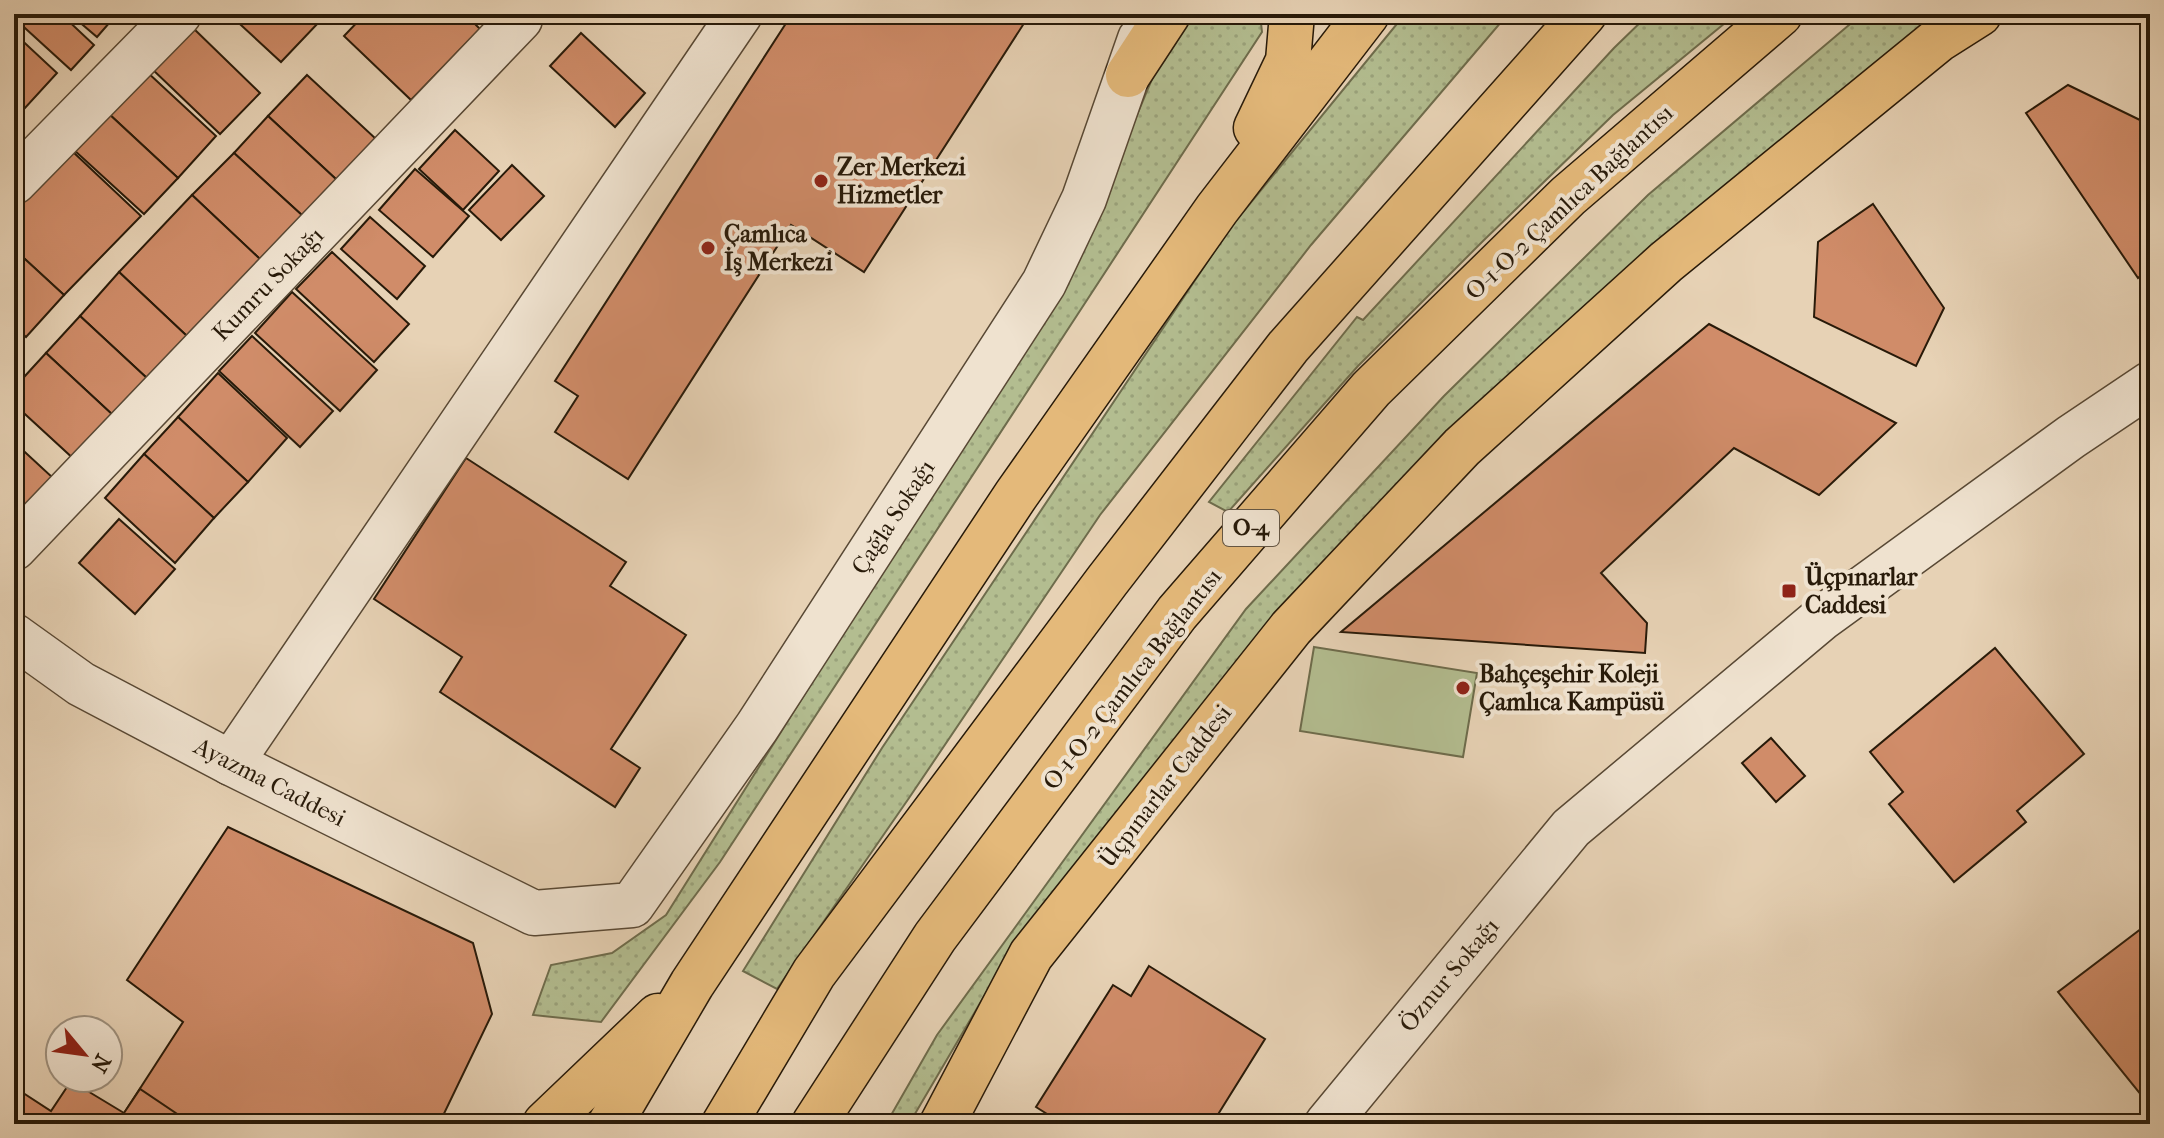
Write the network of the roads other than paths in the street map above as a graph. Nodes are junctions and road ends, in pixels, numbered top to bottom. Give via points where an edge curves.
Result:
1 (179, 14) edge
2 (740, 14) edge
3 (1147, 14) edge
4 (1168, 14) edge
5 (1292, 14) edge
6 (1367, 14) edge
7 (1584, 14) edge
8 (1780, 14) edge
9 (1979, 14) edge
10 (517, 16) edge
11 (1128, 75) junction
12 (14, 182) edge
13 (1217, 209) junction
14 (2150, 384) edge
15 (14, 548) edge
16 (14, 636) edge
17 (231, 763) junction
18 (534, 913) joint
19 (692, 984) junction
20 (545, 1124) edge
21 (610, 1124) edge
22 (724, 1124) edge
23 (814, 1124) edge
24 (942, 1124) edge
25 (1327, 1124) edge

1 - 12 street
2 - 17 street
3 - 11 street, Çağla Sokağı
4 - 11 main road
5 - 13 main road via 1288,61
6 - 13 main road
7 - 22 main road via 1288,347 814,973
8 - 23 main road, O-1-O-2 Çamlıca Bağlantısı / O-4 via 1568,196 1371,389 1177,613 935,937
9 - 24 main road, Üçpınarlar Caddesi via 1938,40 1666,262 1462,447 1302,616 1031,955
10 - 15 street, Kumru Sokağı
11 - 18 street, Çağla Sokağı via 1084,199 1044,283 757,727 632,905
13 - 19 main road via 1016,495
14 - 25 street, Öznur Sokağı via 1822,618 1571,828
16 - 17 street, Ayazma Caddesi via 81,684
17 - 18 street, Ayazma Caddesi
19 - 20 main road
19 - 21 main road

